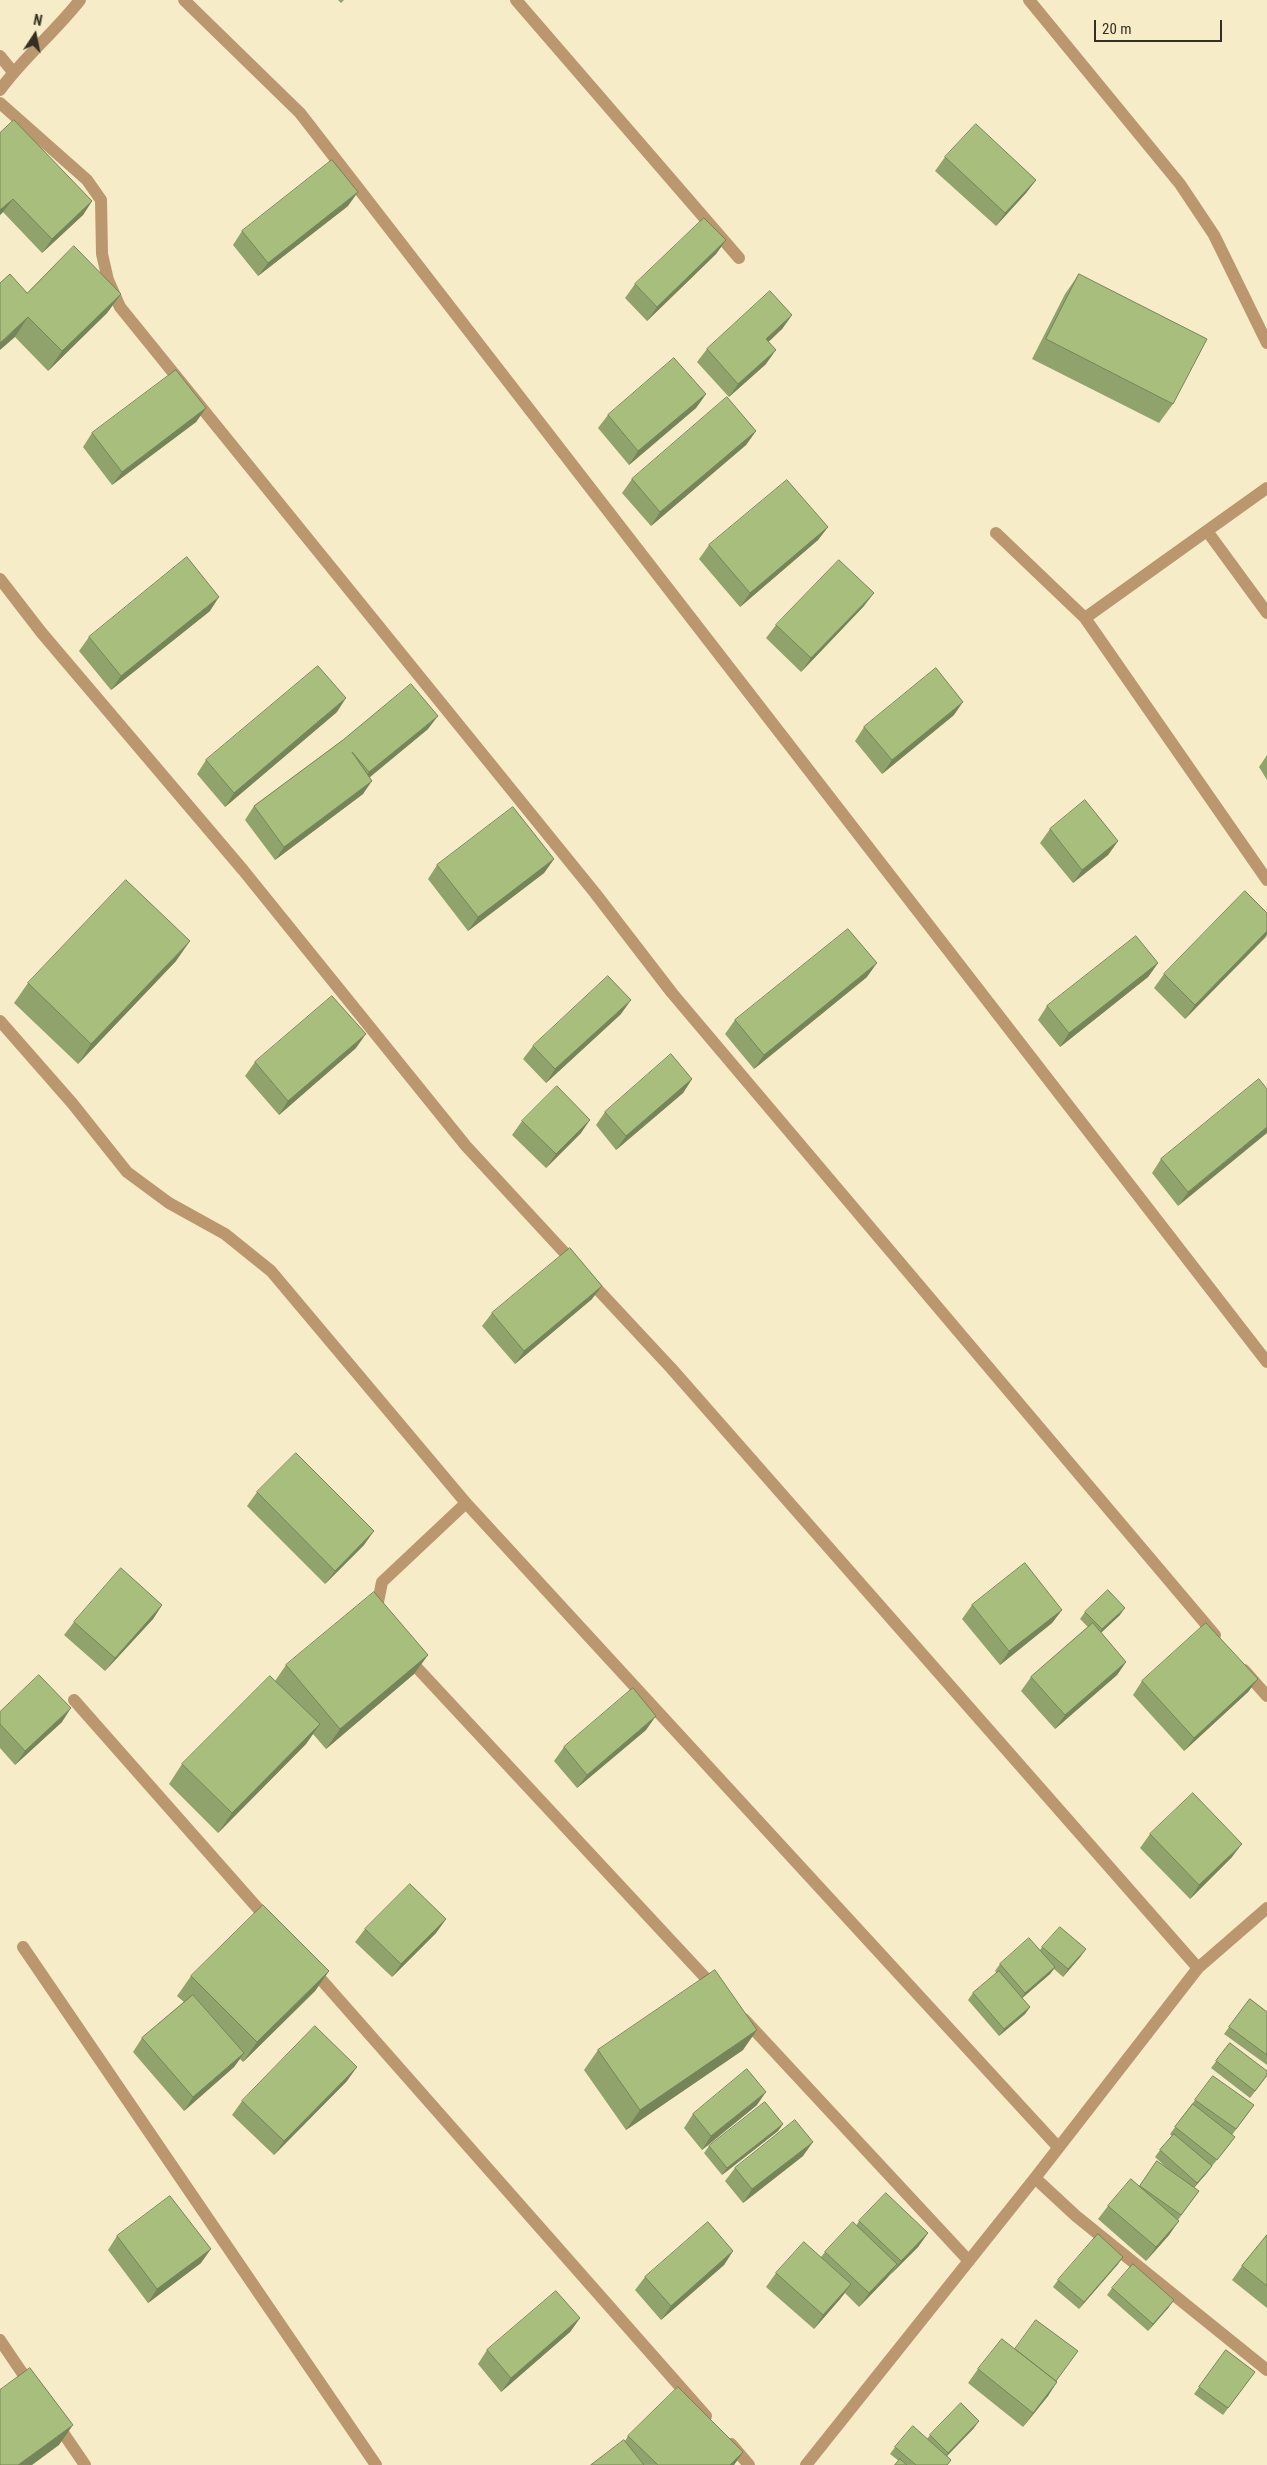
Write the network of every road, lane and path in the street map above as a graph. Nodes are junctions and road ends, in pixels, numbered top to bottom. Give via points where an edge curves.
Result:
1 (80, 0) edge
2 (184, 0) edge
3 (516, 0) edge
4 (1029, 0) edge
5 (0, 56) edge
6 (13, 72) junction
7 (0, 90) edge
8 (0, 103) edge
9 (739, 258) dead end
10 (1267, 343) edge
11 (1267, 488) edge
12 (1207, 531) junction
13 (996, 533) dead end
14 (0, 579) edge
15 (1267, 613) edge
16 (1085, 618) junction
17 (1267, 880) edge
18 (0, 1021) edge
19 (1267, 1362) edge
20 (466, 1503) junction
21 (374, 1622) edge
22 (1222, 1643) edge
23 (401, 1651) edge
24 (1235, 1658) edge
25 (1267, 1696) edge
26 (74, 1700) dead end
27 (1267, 1908) edge
28 (277, 1930) edge
29 (23, 1947) dead end
30 (304, 1960) edge
31 (1198, 1968) junction
32 (724, 1998) edge
33 (738, 2013) edge
34 (1058, 2147) junction
35 (1035, 2178) junction
36 (969, 2261) junction
37 (0, 2340) edge
38 (1267, 2370) edge
39 (37, 2395) edge
40 (48, 2410) edge
41 (85, 2465) edge
42 (376, 2465) edge
43 (749, 2465) edge
44 (806, 2465) edge

1 - 6 street via 59,27
2 - 19 street via 300,113
3 - 9 street
4 - 10 street via 1180,184 1214,235
5 - 6 street
6 - 7 street
8 - 22 street via 87,180 101,200 102,254 108,280 120,307 595,893 672,993
11 - 12 street
12 - 15 street
12 - 16 street
13 - 16 street
14 - 31 street via 41,632 243,870 466,1146 671,1368
16 - 17 street
18 - 20 street via 127,1172 169,1203 225,1234 271,1272
20 - 21 street via 382,1582
20 - 34 street
23 - 32 street
24 - 25 street
26 - 28 street
27 - 31 street
29 - 42 street
30 - 43 street
31 - 34 street
33 - 36 street
34 - 35 street
35 - 36 street
35 - 38 street via 1076,2216
36 - 44 street
37 - 39 street
40 - 41 street

